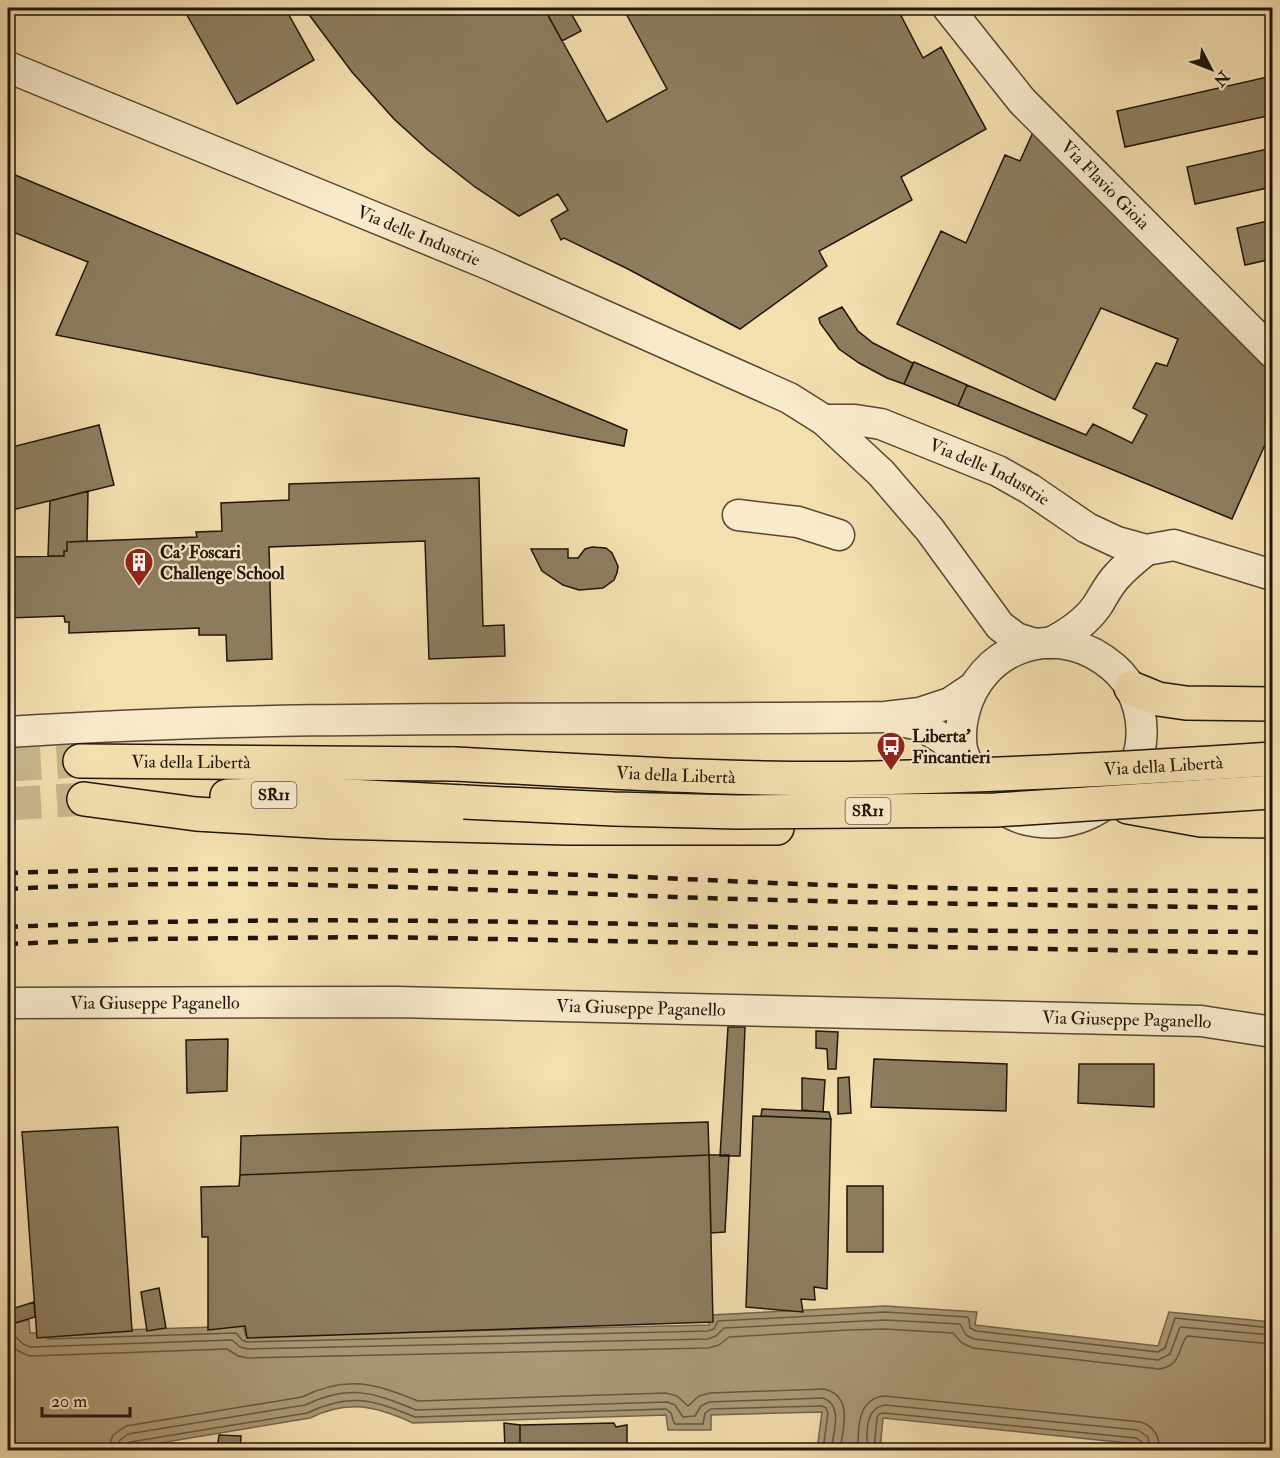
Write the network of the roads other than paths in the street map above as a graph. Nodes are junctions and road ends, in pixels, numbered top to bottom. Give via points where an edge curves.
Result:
1 (948, 8) edge
2 (8, 67) edge
3 (1272, 352) edge
4 (824, 420) junction
5 (738, 515) dead end
6 (839, 535) dead end
7 (1146, 550) junction
8 (1272, 575) edge
9 (1097, 605) junction
10 (983, 606) junction
11 (1043, 643) junction
12 (1105, 660) junction
13 (980, 680) junction
14 (1131, 688) junction
15 (1272, 704) edge
16 (885, 717) junction
17 (20, 731) edge
18 (8, 748) edge
19 (1272, 759) edge
20 (80, 761) tunnel mouth
21 (966, 761) junction
22 (1272, 792) edge
23 (990, 799) junction
24 (1097, 811) junction
25 (1272, 821) edge
26 (725, 829) junction
27 (8, 1003) edge
28 (1272, 1032) edge

1 - 3 street, Via Flavio Gioia via 1022,101
2 - 4 street, Via delle Industrie via 488,264 789,398
4 - 7 street, Via delle Industrie via 881,424 998,471 1087,528
4 - 10 street, Via delle Industrie via 881,473 936,538
5 - 6 street via 798,522
7 - 8 street, Via delle Industrie via 1174,545
7 - 9 street via 1118,575
9 - 11 street via 1069,634
9 - 12 street via 1095,642
10 - 11 street, Via delle Industrie via 1016,638
10 - 13 street, Via delle Industrie via 989,636
11 - 12 street via 1064,643
11 - 13 street via 1013,650 994,663
12 - 14 street
13 - 16 street, Via della Libertà via 950,703
13 - 21 street via 967,700 961,723
14 - 15 highway via 1158,699 1186,703
14 - 24 street via 1140,715 1141,743 1134,770 1119,794
16 - 17 street, Via della Libertà via 329,720
16 - 21 street, Via della Libertà via 920,725 943,739
17 - 18 street, Via della Libertà
19 - 20 highway, Via della Libertà / SR11, bridge via 873,778 715,776 454,764
21 - 23 street
22 - 26 highway, Via della Libertà / SR11, bridge via 995,810 737,812 310,795 84,799 196,814 332,822
23 - 24 street via 1022,818 1047,823 1073,821
23 - 26 highway via 986,807 880,826
23 - 26 street via 962,776 939,768 824,769 799,775 762,795
24 - 25 highway via 1115,806 1201,820
27 - 28 street, Via Giuseppe Paganello via 420,1002 1201,1021

